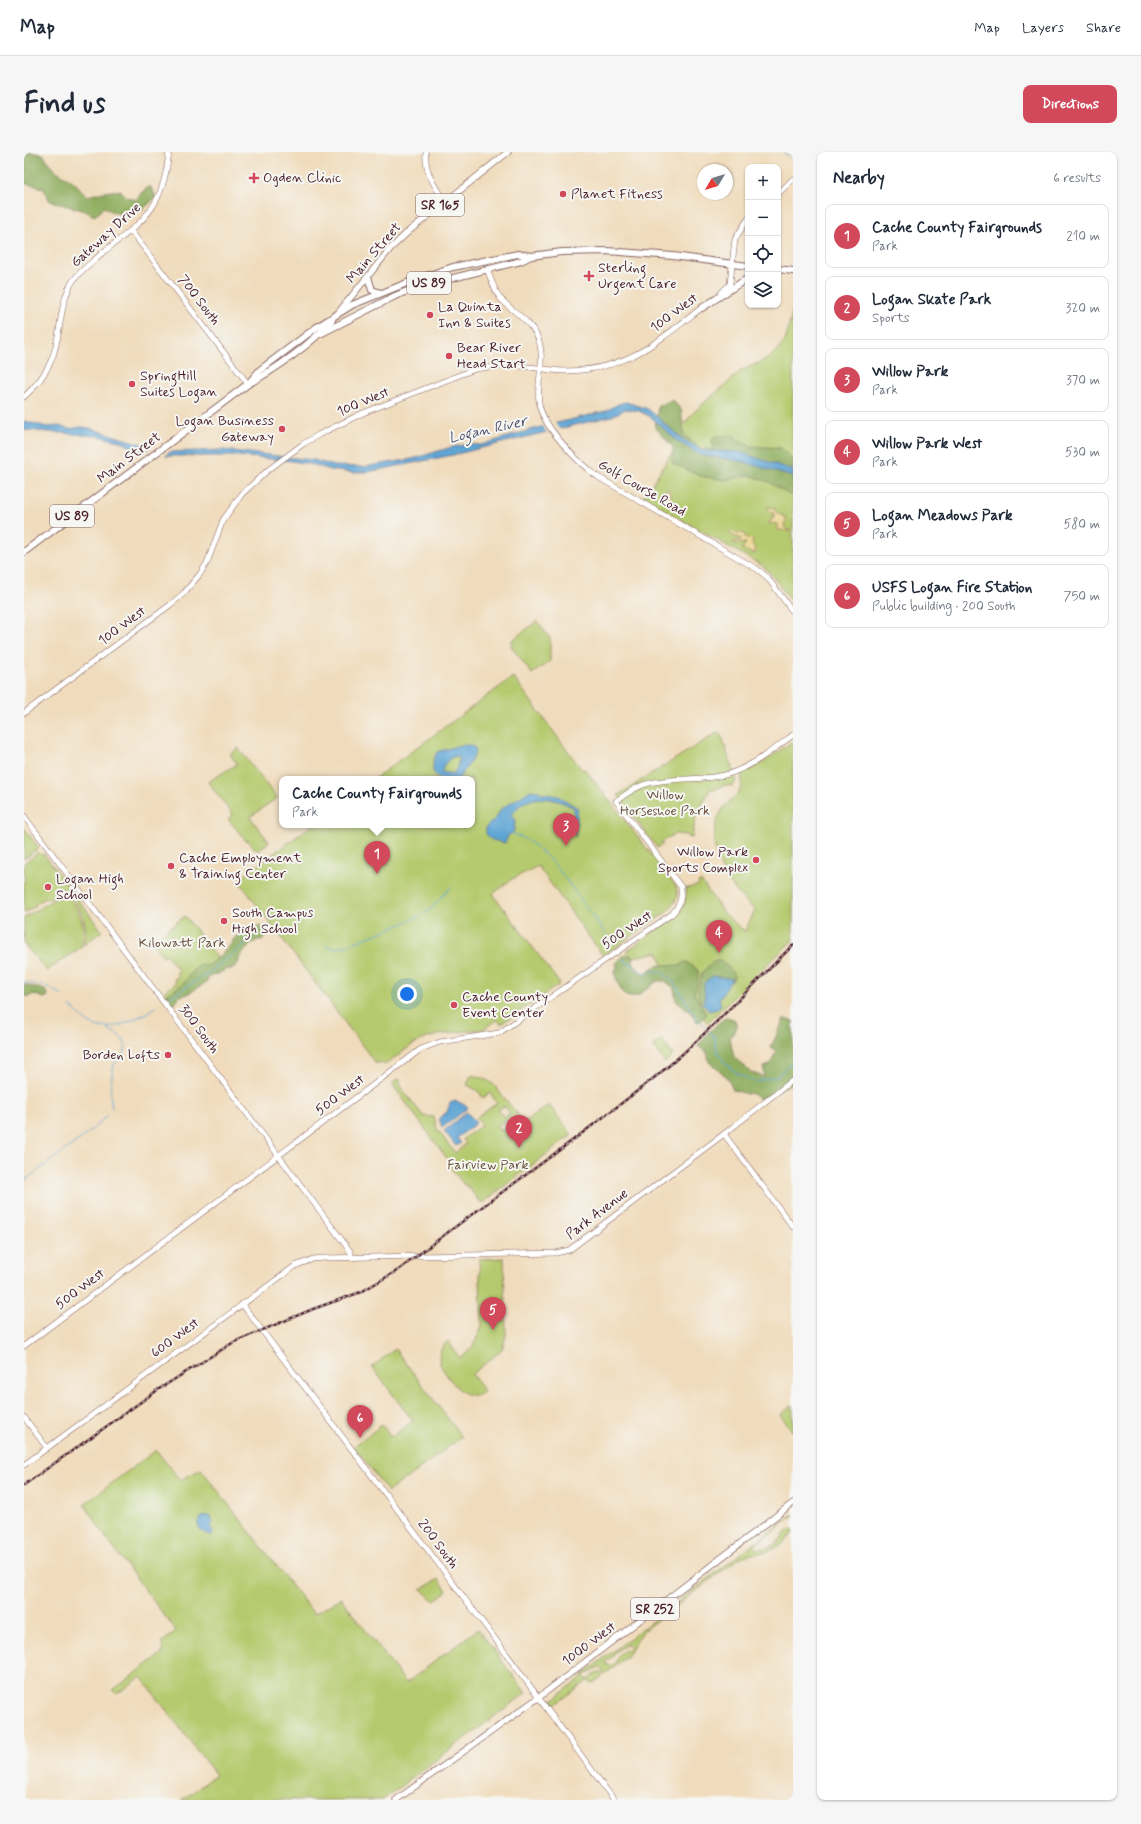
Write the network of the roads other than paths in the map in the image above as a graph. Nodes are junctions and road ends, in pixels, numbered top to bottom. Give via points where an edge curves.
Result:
1 (169, 152) edge
2 (426, 152) edge
3 (508, 152) edge
4 (793, 179) edge
5 (781, 191) edge
6 (444, 202) junction
7 (745, 225) edge
8 (131, 231) junction
9 (531, 256) junction
10 (732, 264) junction
11 (745, 266) edge
12 (487, 269) junction
13 (781, 269) edge
14 (793, 270) edge
15 (368, 276) junction
16 (745, 280) edge
17 (381, 293) junction
18 (702, 308) junction
19 (336, 314) junction
20 (321, 334) junction
21 (542, 369) junction
22 (248, 384) junction
23 (24, 397) edge
24 (24, 552) edge
25 (793, 612) edge
26 (24, 713) edge
27 (793, 735) edge
28 (24, 816) edge
29 (793, 1080) edge
30 (724, 1134) junction
31 (279, 1156) junction
32 (793, 1227) edge
33 (352, 1258) junction
34 (242, 1304) junction
35 (24, 1346) edge
36 (24, 1417) edge
37 (47, 1448) junction
38 (24, 1465) edge
39 (793, 1503) edge
40 (538, 1698) junction
41 (396, 1800) edge
42 (614, 1800) edge

1 - 8 street, Gateway Drive via 167,172 160,195 148,214
2 - 6 street via 428,174
3 - 6 main road, Main Street / SR 165
4 - 5 street
6 - 15 main road, Main Street / SR 165 via 409,230
7 - 10 street, 100 West via 735,240
8 - 22 street, 700 South
8 - 23 street, Gateway Drive via 92,262 72,283 64,301 51,361 43,376
9 - 10 highway, US 89 via 607,251 650,253
9 - 12 highway, US 89
9 - 17 highway, US 89 via 518,254 453,267
10 - 11 highway, US 89
10 - 18 street, 100 West via 730,284
12 - 20 highway, US 89 via 417,287
12 - 21 street, Golf Course Road via 500,298 530,325 536,335 542,353
13 - 14 highway
15 - 17 highway via 372,290
15 - 19 main road, Main Street / SR 165
16 - 18 highway
17 - 19 highway, US 89
18 - 21 street, 100 West via 645,350 628,359 608,366 579,370
19 - 20 highway, Main Street / US 89
19 - 22 highway, Main Street / US 89 via 260,370
20 - 22 highway, Main Street / US 89 via 265,376
21 - 25 street, Golf Course Road via 538,403 541,413 577,461 598,478 757,569 767,577
21 - 26 street, 100 West via 517,366 475,369 364,413 312,438 268,470 242,494 223,520 207,563 184,593
22 - 24 highway, Main Street / US 89
27 - 31 street, 500 West via 755,763 737,771 713,777 645,784 616,800 681,887 682,896 672,914 499,1033 440,1042 421,1049
28 - 31 street, 300 South
29 - 30 street, Park Avenue
30 - 32 street
30 - 33 street, Park Avenue via 569,1250 556,1253
31 - 33 street, 300 South via 350,1251
31 - 35 street, 500 West
33 - 34 street, 600 West via 313,1259 302,1263
34 - 37 street, 600 West
34 - 40 street, 200 South
36 - 37 street
37 - 38 street, 600 West
39 - 40 main road, 1000 West / SR 252
40 - 41 main road, 1000 West / SR 252
40 - 42 street, 200 South

